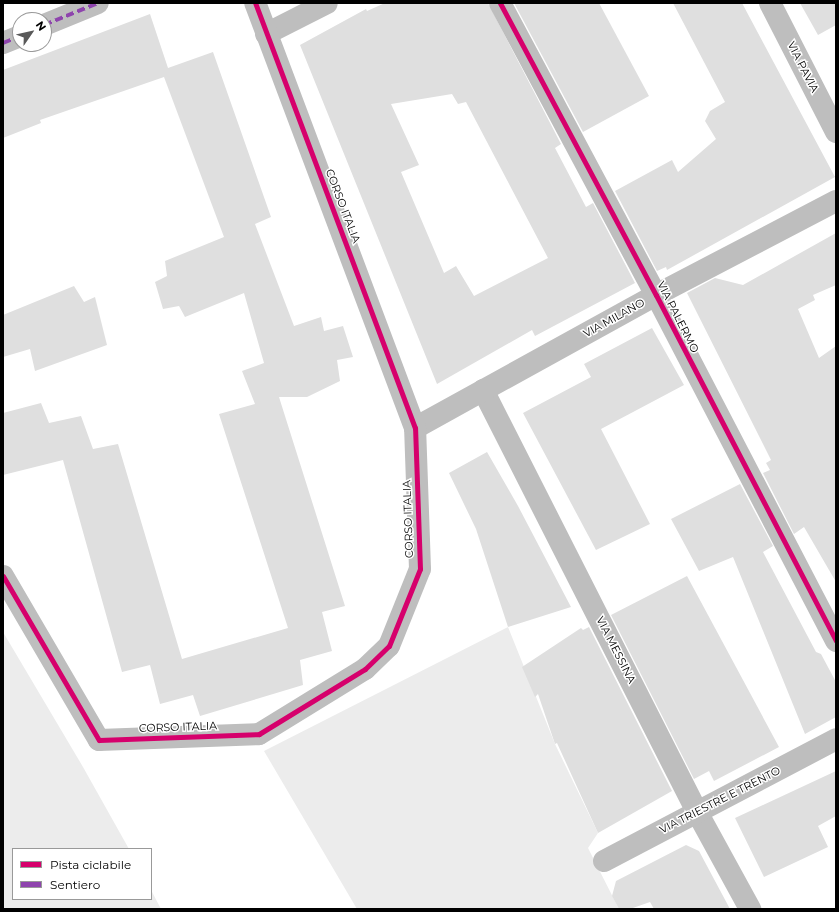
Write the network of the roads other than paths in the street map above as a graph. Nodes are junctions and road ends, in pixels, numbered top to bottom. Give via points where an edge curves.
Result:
1 (98, 3) edge
2 (255, 3) edge
3 (327, 3) edge
4 (500, 3) edge
5 (770, 3) edge
6 (52, 22) edge
7 (266, 34) junction
8 (836, 132) edge
9 (836, 201) edge
10 (656, 294) junction
11 (483, 390) junction
12 (414, 428) junction
13 (3, 576) edge
14 (836, 641) edge
15 (836, 739) edge
16 (697, 812) junction
17 (604, 861) dead end
18 (750, 909) edge

1 - 6 street
2 - 7 street, CORSO ITALIA
3 - 7 street
4 - 10 street, VIA PALERMO
5 - 8 street, VIA PAVIA
7 - 12 street, CORSO ITALIA
9 - 10 street, VIA MILANO
10 - 11 street, VIA MILANO
10 - 14 street, VIA PALERMO
11 - 12 street, VIA MILANO
11 - 16 street, VIA MESSINA
12 - 13 street, CORSO ITALIA via 420,569 389,646 365,669 259,734 99,740
15 - 16 street, VIA TRIESTRE E TRENTO
16 - 17 street, VIA TRIESTRE E TRENTO
16 - 18 street, VIA MESSINA

